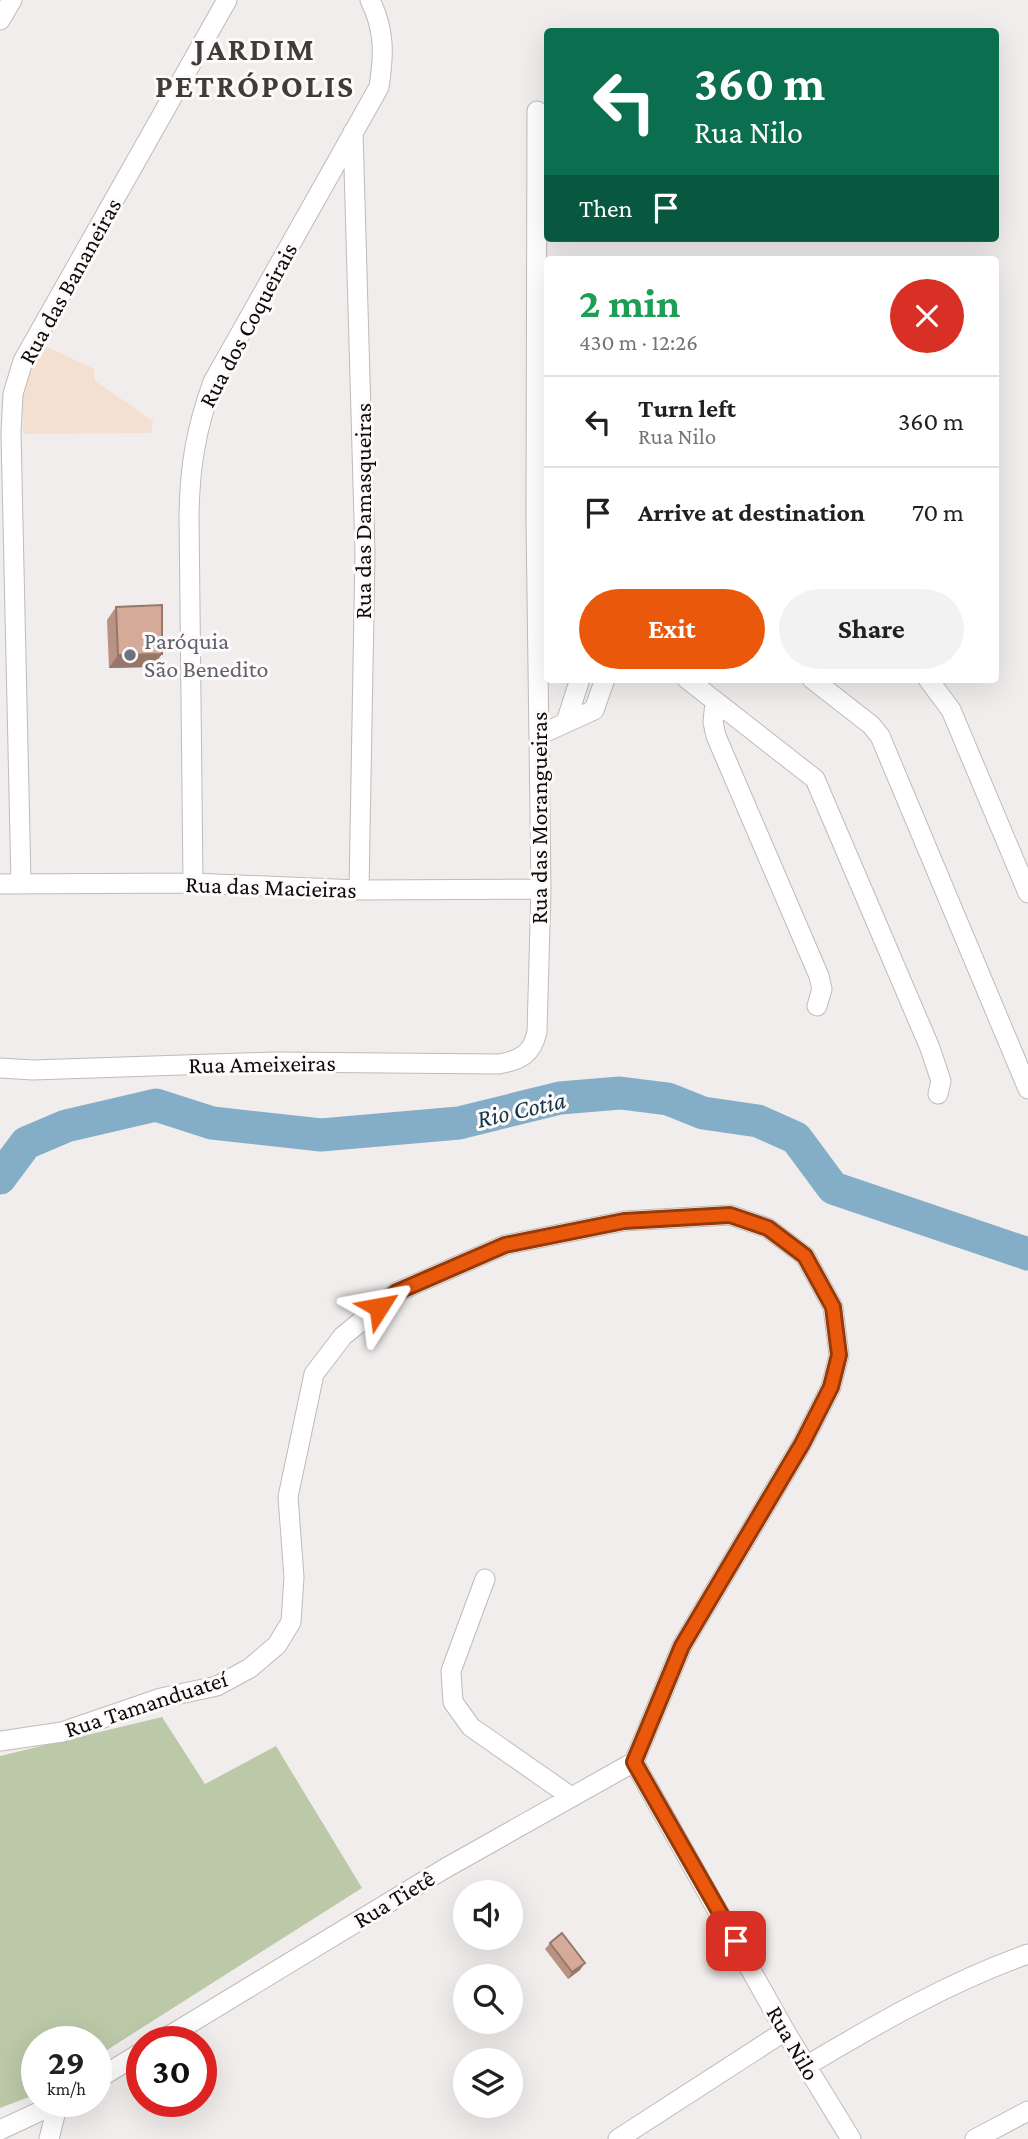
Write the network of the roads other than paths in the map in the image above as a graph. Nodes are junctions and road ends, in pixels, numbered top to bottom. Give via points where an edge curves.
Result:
1 (12, 0) edge
2 (227, 0) edge
3 (370, 0) edge
4 (0, 20) edge
5 (537, 111) dead end
6 (353, 132) junction
7 (579, 683) edge
8 (604, 683) edge
9 (692, 683) edge
10 (817, 683) edge
11 (931, 683) edge
12 (715, 702) junction
13 (566, 722) junction
14 (539, 735) junction
15 (20, 883) junction
16 (193, 883) junction
17 (0, 884) edge
18 (541, 889) junction
19 (359, 890) junction
20 (1028, 893) edge
21 (817, 1006) dead end
22 (523, 1058) joint
23 (0, 1068) edge
24 (1028, 1089) edge
25 (938, 1094) dead end
26 (485, 1579) dead end
27 (0, 1741) edge
28 (634, 1762) junction
29 (569, 1796) junction
30 (1028, 1954) edge
31 (186, 2026) edge
32 (785, 2032) junction
33 (806, 2066) junction
34 (1028, 2111) edge
35 (28, 2117) edge
36 (55, 2117) edge
37 (0, 2130) edge
38 (49, 2139) edge
39 (618, 2139) edge
40 (851, 2139) edge
41 (975, 2139) edge

1 - 4 street
2 - 15 street, Rua das Bananeiras via 23,361 13,394
3 - 6 street, Rua dos Coqueirais via 385,50 379,87
5 - 14 street, Rua das Morangueiras
6 - 16 street, Rua dos Coqueirais via 213,382 197,425 189,514
6 - 19 street, Rua das Damasqueiras via 365,554
7 - 13 street
8 - 13 street via 594,710
9 - 12 street
10 - 24 street via 880,736
11 - 20 street via 951,710
12 - 21 street via 716,736 819,976 822,989
12 - 25 street via 800,765 823,793 936,1064 941,1081
13 - 14 street
14 - 18 street, Rua das Morangueiras
15 - 16 street, Rua das Macieiras
15 - 17 street, Rua das Macieiras
16 - 19 street, Rua das Macieiras
18 - 19 street, Rua das Macieiras
18 - 22 street, Rua das Morangueiras via 537,1032 534,1046
22 - 23 street, Rua Ameixeiras via 499,1064 274,1062
26 - 29 street via 451,1671 453,1702 471,1727
27 - 28 street, Rua Tamanduateí via 62,1732 161,1698 217,1686 250,1668 277,1645 291,1622 294,1577 288,1497 314,1374 343,1336 397,1292 505,1245 624,1221 730,1215 768,1228 805,1256 833,1307 839,1355 831,1387 802,1444 682,1646
28 - 29 street, Rua Tietê
28 - 32 street, Rua Nilo
29 - 31 street, Rua Tietê
30 - 33 street via 900,2011
32 - 33 street, Rua Nilo
32 - 39 street
33 - 40 street, Rua Nilo
34 - 41 street
35 - 37 street
36 - 38 street

